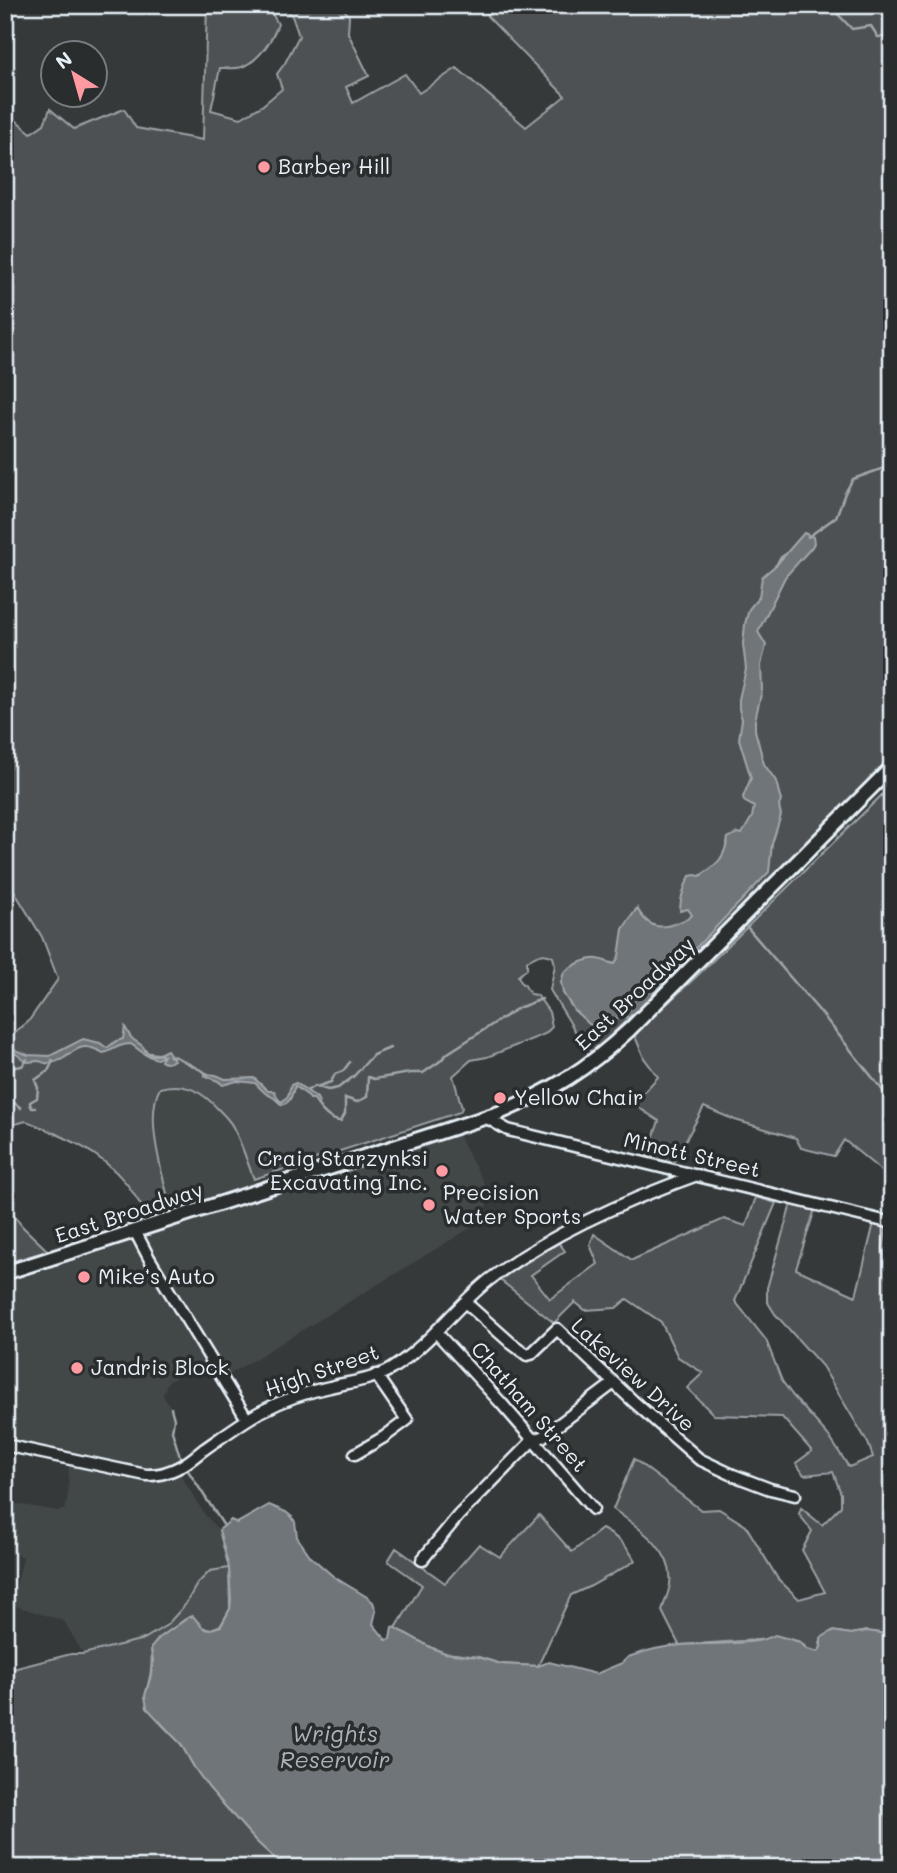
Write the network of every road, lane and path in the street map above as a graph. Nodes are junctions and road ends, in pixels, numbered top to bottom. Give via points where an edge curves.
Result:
1 (892, 767) edge
2 (485, 1117) junction
3 (697, 1175) junction
4 (892, 1223) edge
5 (135, 1231) junction
6 (5, 1273) edge
7 (465, 1302) junction
8 (436, 1332) junction
9 (376, 1375) junction
10 (614, 1383) junction
11 (247, 1419) junction
12 (533, 1440) junction
13 (5, 1445) edge
14 (355, 1454) dead end
15 (794, 1495) dead end
16 (593, 1509) dead end
17 (422, 1560) dead end

1 - 2 main road, East Broadway via 604,1053 561,1084
2 - 3 street, Minott Street via 508,1130
2 - 5 main road, East Broadway
3 - 4 street, Minott Street
3 - 7 street, High Street via 630,1201 546,1243
5 - 6 main road, East Broadway
5 - 11 street
7 - 8 street, High Street
7 - 10 street, Lakeview Drive via 527,1355 556,1329
8 - 9 street, High Street via 402,1361
8 - 12 street, Chatham Street
9 - 11 street, High Street via 297,1395
9 - 14 street via 407,1420
10 - 12 street
10 - 15 street, Lakeview Drive via 699,1460
11 - 13 street, High Street via 184,1465 159,1475
12 - 16 street, Chatham Street
12 - 17 street

